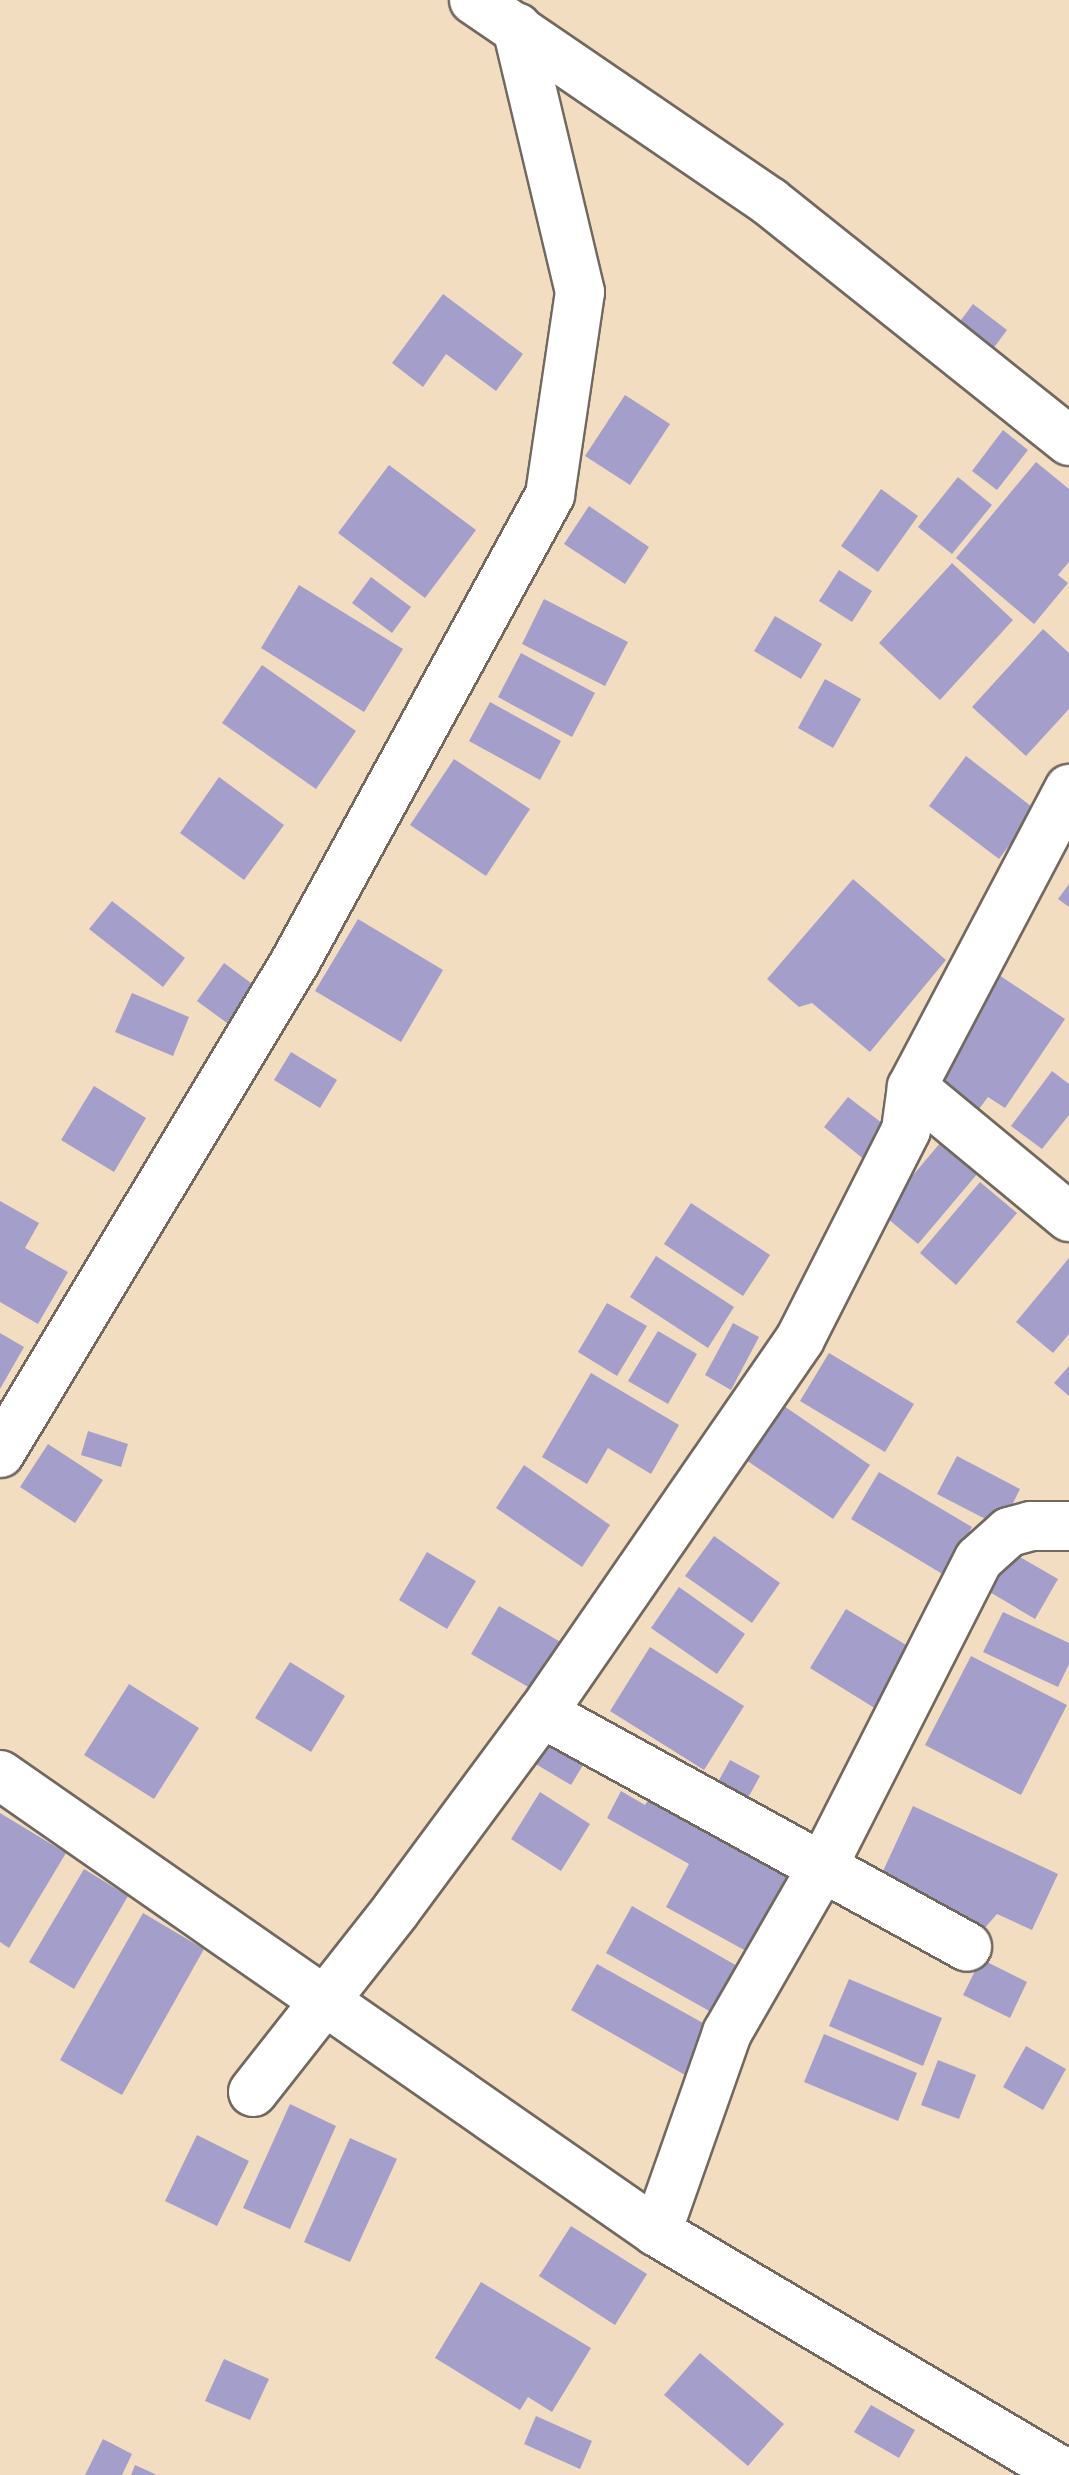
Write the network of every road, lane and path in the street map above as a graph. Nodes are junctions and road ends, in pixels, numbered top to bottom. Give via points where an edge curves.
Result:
1 (474, 0) edge
2 (517, 27) junction
3 (1069, 441) edge
4 (1069, 789) edge
5 (912, 1087) junction
6 (1069, 1217) edge
7 (0, 1453) edge
8 (1069, 1526) edge
9 (542, 1713) junction
10 (0, 1775) edge
11 (823, 1866) junction
12 (967, 1948) dead end
13 (326, 1999) junction
14 (253, 2092) dead end
15 (657, 2232) junction
16 (1068, 2475) edge

1 - 2 street
2 - 3 street via 770,202
2 - 7 street via 580,292 550,495 296,962
4 - 5 street
5 - 6 street
5 - 9 street via 906,1130 800,1339
8 - 11 street via 1009,1532 980,1559
9 - 11 street
9 - 13 street
10 - 13 street
11 - 12 street
11 - 15 street via 727,2033
13 - 14 street
13 - 15 street
15 - 16 street

